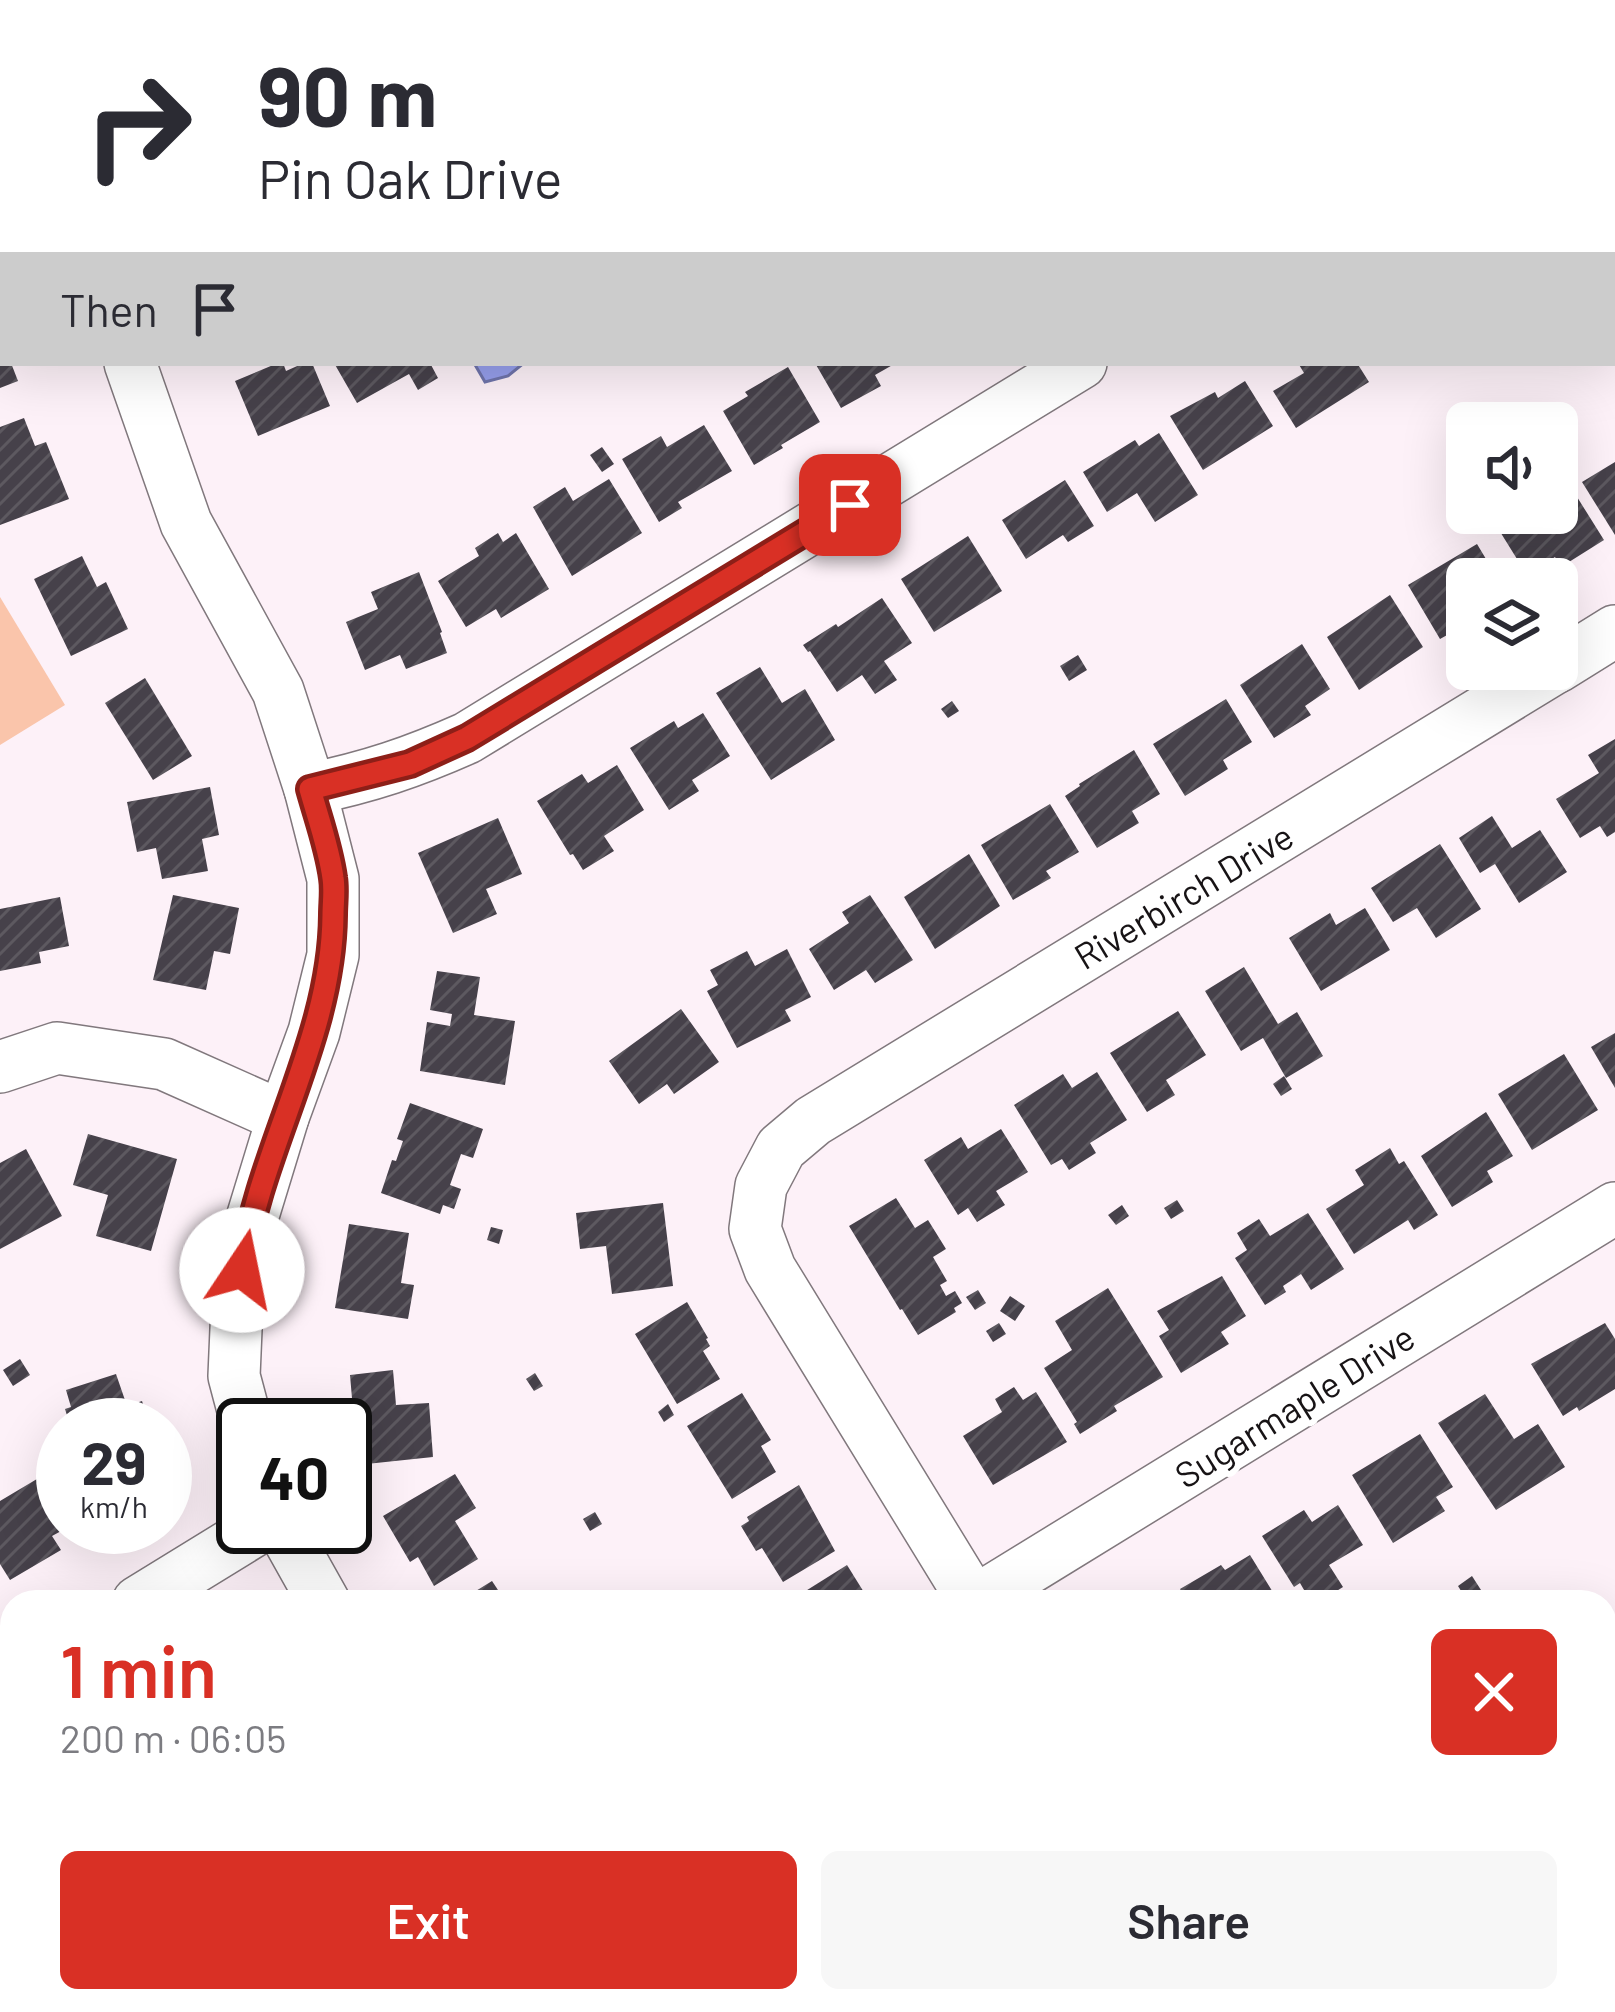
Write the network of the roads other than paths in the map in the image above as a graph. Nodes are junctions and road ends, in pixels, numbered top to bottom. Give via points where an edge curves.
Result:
1 (131, 366) edge
2 (1076, 366) edge
3 (1615, 632) edge
4 (1578, 654) edge
5 (1519, 690) edge
6 (310, 789) junction
7 (0, 1067) edge
8 (283, 1118) junction
9 (1615, 1208) edge
10 (240, 1398) edge
11 (216, 1554) edge
12 (297, 1554) edge
13 (158, 1590) edge
14 (318, 1590) edge
15 (967, 1590) edge
16 (994, 1590) edge

1 - 6 street via 186,523 278,691
2 - 6 street via 467,738 410,764
3 - 4 street, Riverbirch Drive
5 - 15 street, Riverbirch Drive via 813,1121 781,1148 760,1186 755,1229 770,1269
6 - 8 street via 333,879 332,955
7 - 8 street via 57,1048 164,1064
8 - 10 street via 247,1235 237,1306
9 - 16 street, Sugarmaple Drive
11 - 13 street
12 - 14 street

